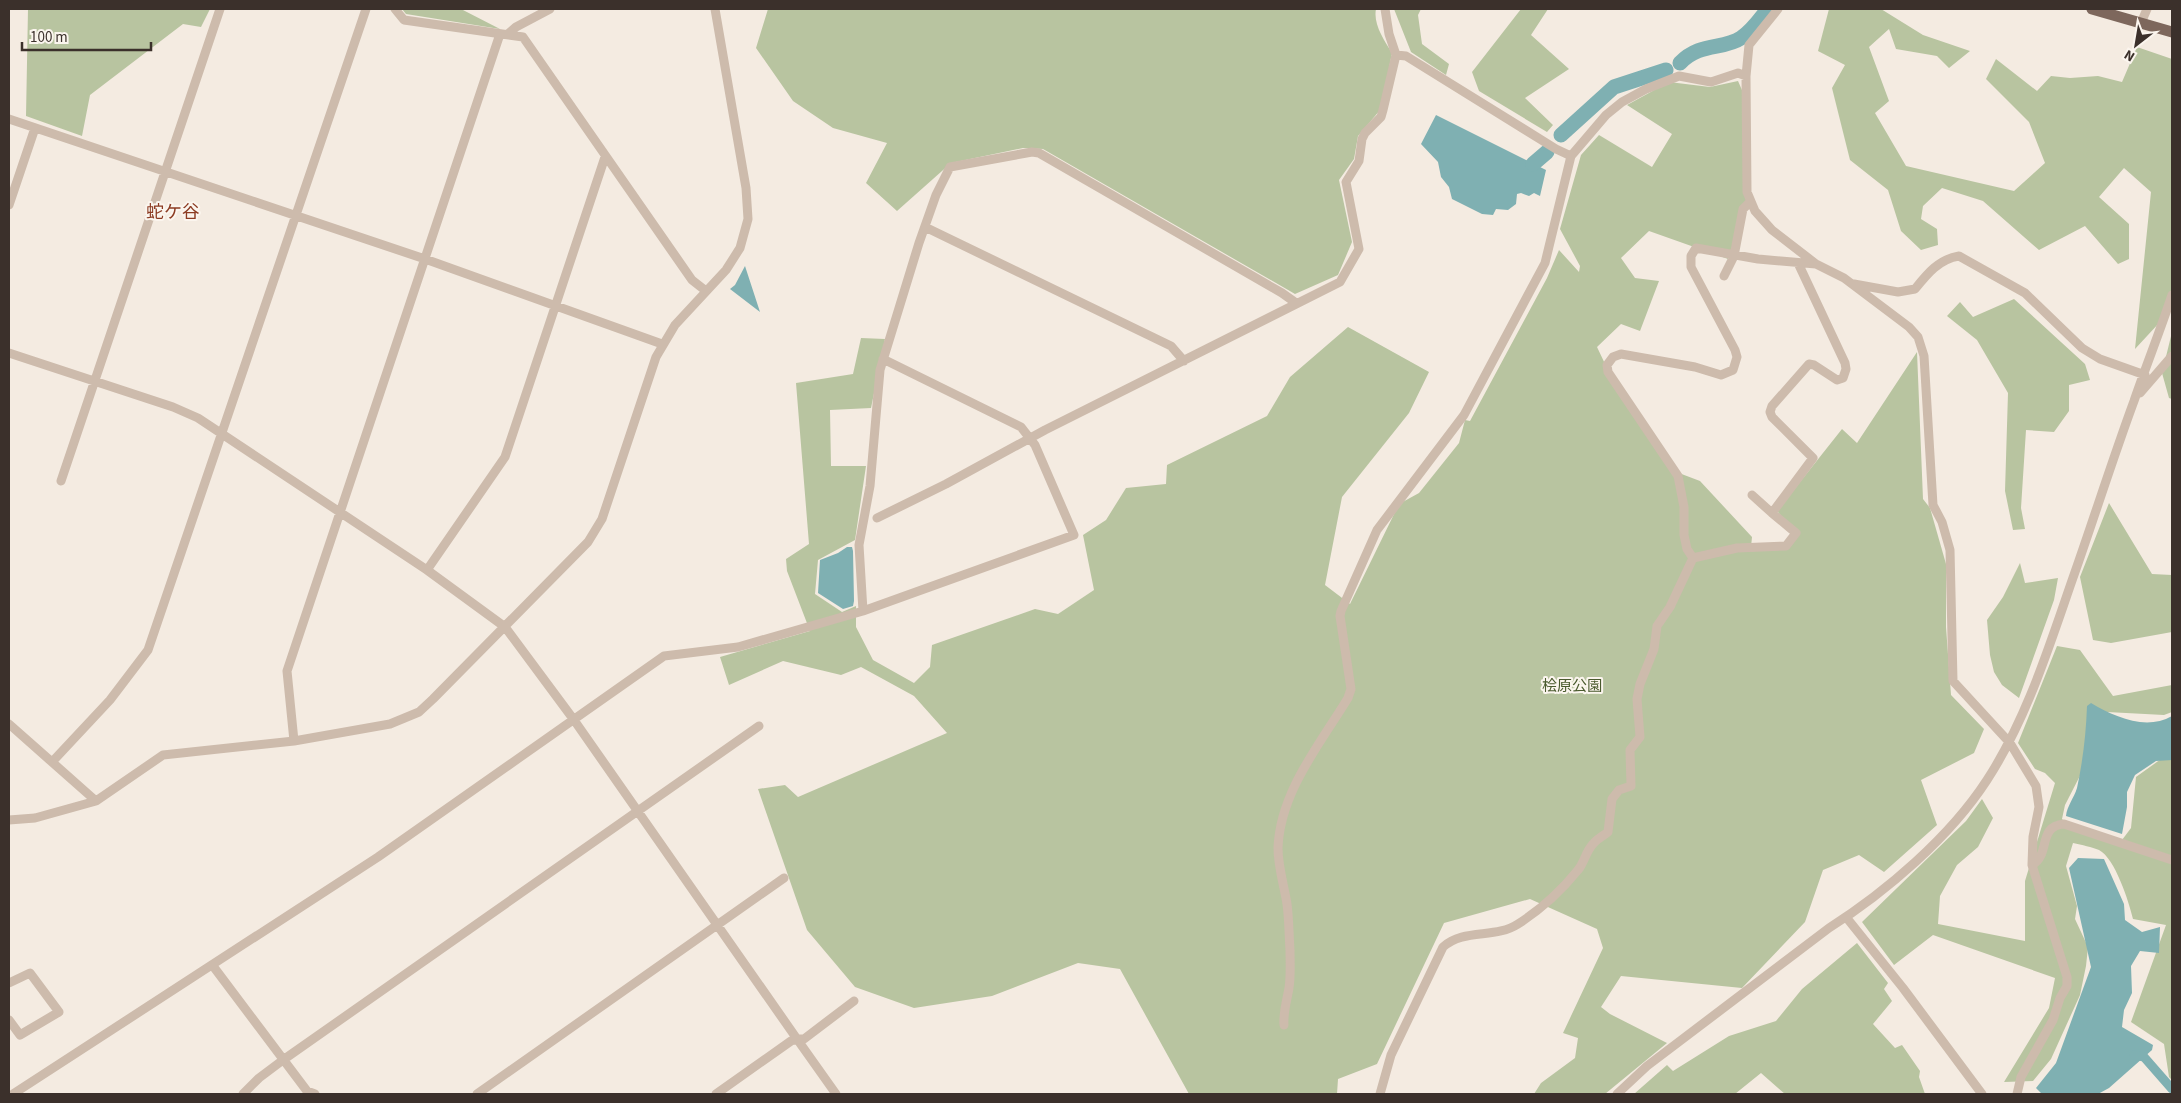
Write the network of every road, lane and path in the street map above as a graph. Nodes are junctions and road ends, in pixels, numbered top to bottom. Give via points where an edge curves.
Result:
1 (220, 9) edge
2 (366, 9) edge
3 (395, 9) edge
4 (550, 9) edge
5 (714, 9) edge
6 (1385, 9) edge
7 (1778, 9) edge
8 (2092, 9) edge
9 (2146, 9) edge
10 (2142, 23) junction
11 (2172, 32) edge
12 (504, 34) junction
13 (1396, 55) junction
14 (1746, 76) junction
15 (9, 119) edge
16 (35, 128) junction
17 (1571, 156) junction
18 (605, 157) junction
19 (165, 171) junction
20 (1750, 202) junction
21 (9, 205) edge
22 (295, 216) junction
23 (925, 227) junction
24 (1788, 242) junction
25 (1734, 256) junction
26 (425, 259) junction
27 (1796, 262) junction
28 (1816, 264) junction
29 (1724, 276) dead end
30 (1851, 283) junction
31 (706, 291) junction
32 (2172, 295) edge
33 (1296, 303) junction
34 (555, 305) junction
35 (662, 344) junction
36 (9, 352) edge
37 (2172, 356) edge
38 (883, 359) junction
39 (1184, 360) junction
40 (2144, 375) junction
41 (95, 382) junction
42 (2134, 398) junction
43 (223, 433) junction
44 (1030, 439) junction
45 (61, 481) dead end
46 (1752, 496) dead end
47 (341, 513) junction
48 (1772, 513) junction
49 (878, 518) dead end
50 (1693, 558) junction
51 (427, 570) junction
52 (863, 611) junction
53 (505, 627) junction
54 (574, 720) junction
55 (9, 724) edge
56 (759, 726) dead end
57 (294, 741) junction
58 (2010, 743) junction
59 (52, 762) junction
60 (96, 801) junction
61 (638, 812) junction
62 (9, 821) edge
63 (2172, 860) edge
64 (2032, 865) junction
65 (784, 878) dead end
66 (1846, 917) junction
67 (717, 924) junction
68 (213, 966) junction
69 (9, 983) edge
70 (854, 1001) dead end
71 (10, 1025) edge
72 (1284, 1025) dead end
73 (797, 1039) junction
74 (283, 1060) junction
75 (13, 1094) edge
76 (244, 1094) edge
77 (315, 1094) edge
78 (476, 1094) edge
79 (716, 1094) edge
80 (836, 1094) edge
81 (1380, 1094) edge
82 (1617, 1094) edge
83 (1982, 1094) edge
84 (2016, 1094) edge

1 - 19 street
2 - 22 street
3 - 12 street via 404,20
4 - 12 street
5 - 31 street via 746,188 748,219 740,248 726,270
6 - 13 street
7 - 14 street via 1749,45
8 - 10 main road
9 - 10 street
10 - 11 main road
12 - 18 street via 523,38
12 - 26 street
13 - 17 street via 1406,56
13 - 33 street via 1381,117 1365,133 1359,161 1346,182 1358,249 1337,285
14 - 17 street via 1738,73 1711,82 1679,76 1646,89 1606,115
14 - 20 street via 1747,192
15 - 16 street
16 - 19 street
16 - 21 street
17 - 72 street via 1546,263 1464,415 1377,530 1341,611 1351,689 1290,796 1279,840 1279,866 1287,904 1290,950
18 - 31 street via 692,280
18 - 34 street
19 - 22 street
19 - 41 street
20 - 24 street via 1762,220
20 - 25 street via 1743,209
22 - 26 street
22 - 43 street
23 - 33 street via 950,167 1032,152
23 - 38 street
23 - 39 street via 1172,346
24 - 27 street
24 - 28 street
25 - 27 street
25 - 29 street
25 - 50 street via 1696,248 1691,256 1696,276 1735,350 1737,357 1733,370 1721,374 1622,354 1613,356 1607,365 1608,372 1678,476 1684,507 1684,535
26 - 34 street
26 - 47 street
27 - 28 street
27 - 48 street via 1846,369 1843,378 1837,380 1809,364 1772,406 1772,417 1813,458
28 - 30 street
30 - 40 street via 1898,292 1915,289 1930,270 1949,257 1959,256 2024,293 2082,348 2100,359
30 - 58 street via 1918,337 1924,356 1933,506 1942,522 1950,550 1953,681
31 - 35 street
32 - 40 street
33 - 39 street
34 - 35 street
34 - 51 street via 505,457
35 - 53 street via 602,519 588,542
36 - 41 street
37 - 42 street
38 - 44 street via 1008,419 1022,427
38 - 52 street via 870,486 859,545
39 - 44 street
40 - 42 street
41 - 43 street via 173,407
41 - 45 street
42 - 58 street via 2053,633
43 - 47 street
43 - 59 street via 148,650 110,700
44 - 49 street
44 - 52 street via 1074,535
46 - 48 street
47 - 51 street
47 - 57 street via 287,671
48 - 50 street via 1796,533 1786,546 1737,548
50 - 81 street via 1670,607 1657,626 1654,649 1638,691 1641,733 1630,750 1632,782 1628,789 1619,790 1612,799 1608,832 1593,844 1579,869 1557,893 1516,925 1490,933 1452,938 1443,947 1391,1055
51 - 53 street
52 - 54 street via 738,647 664,656
53 - 54 street
53 - 57 street via 413,715 390,724
54 - 61 street
54 - 68 street via 378,857
55 - 59 street
56 - 61 street
57 - 60 street via 163,755
58 - 64 street via 2036,786 2039,807
58 - 66 street via 1986,782 1926,853
59 - 60 street
60 - 62 street via 35,818
61 - 67 street
61 - 74 street
63 - 64 street via 2064,824 2049,831 2041,857
64 - 84 street via 2068,977 2054,1020 2021,1077
65 - 67 street
66 - 82 street via 1654,1061
66 - 83 street
67 - 73 street
67 - 78 street
68 - 74 street
68 - 75 street
69 - 71 street via 30,973 59,1012 20,1035
70 - 73 street via 804,1039
73 - 79 street
73 - 80 street
74 - 76 street via 258,1078
74 - 77 street via 307,1091

